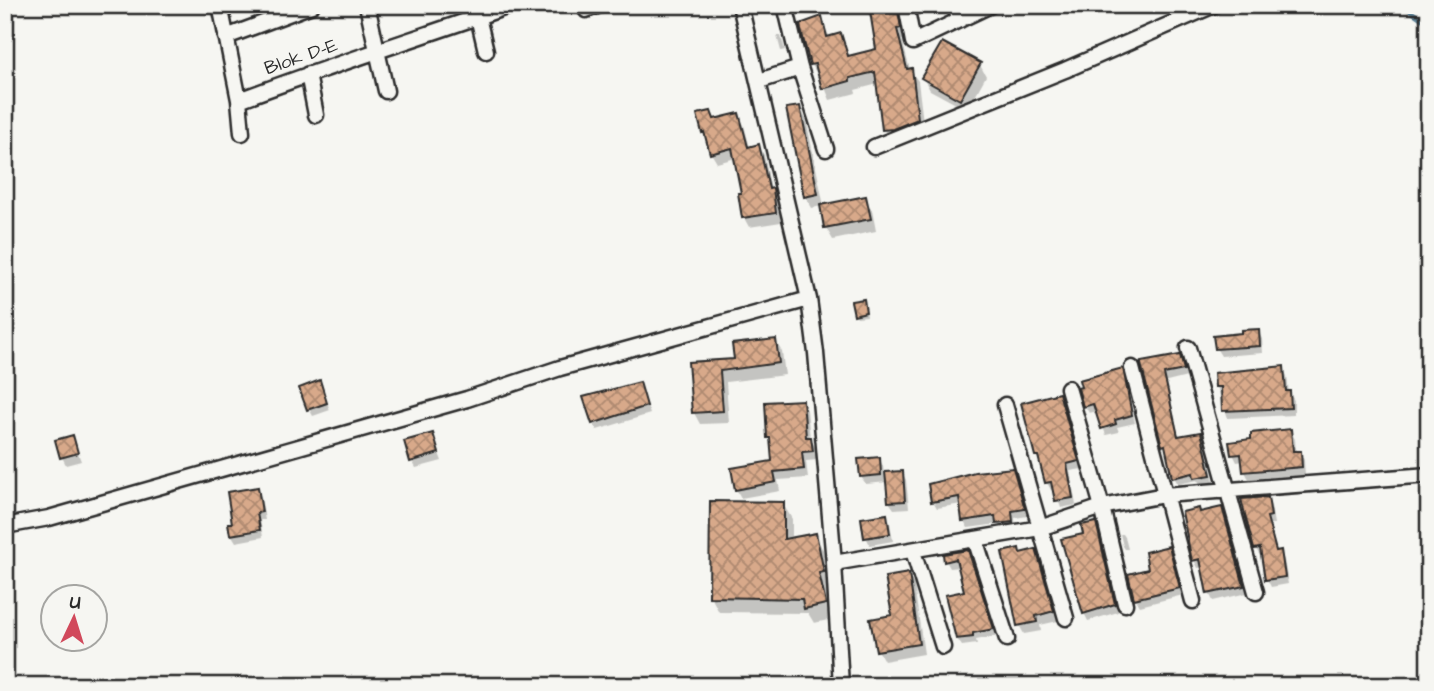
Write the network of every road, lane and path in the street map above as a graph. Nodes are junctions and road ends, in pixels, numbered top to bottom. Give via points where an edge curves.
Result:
1 (220, 5) edge
2 (312, 5) edge
3 (367, 5) edge
4 (512, 5) edge
5 (740, 5) edge
6 (785, 5) edge
7 (906, 5) edge
8 (954, 5) edge
9 (991, 5) edge
10 (1214, 5) edge
11 (295, 8) edge
12 (478, 17) junction
13 (960, 20) junction
14 (226, 37) junction
15 (486, 51) dead end
16 (377, 53) junction
17 (800, 68) junction
18 (308, 74) junction
19 (759, 81) junction
20 (386, 91) dead end
21 (239, 100) junction
22 (316, 115) dead end
23 (242, 134) dead end
24 (874, 147) dead end
25 (826, 149) dead end
26 (809, 299) junction
27 (1188, 348) dead end
28 (1132, 368) dead end
29 (1068, 388) dead end
30 (1005, 405) dead end
31 (1429, 475) edge
32 (1228, 489) junction
33 (1164, 495) junction
34 (1102, 507) junction
35 (5, 526) edge
36 (1040, 528) junction
37 (975, 539) junction
38 (913, 551) junction
39 (834, 563) junction
40 (1256, 593) dead end
41 (1192, 601) dead end
42 (1125, 604) dead end
43 (1066, 618) dead end
44 (1007, 639) dead end
45 (943, 647) dead end
46 (841, 686) edge

1 - 14 street
2 - 11 street
3 - 16 street
4 - 12 street, Blok D-E
5 - 19 street
6 - 17 street
7 - 13 street via 913,42
8 - 13 street
9 - 13 street
10 - 24 street
11 - 14 street
12 - 15 street
12 - 16 street, Blok D-E
14 - 21 street
16 - 18 street, Blok D-E
16 - 20 street
17 - 19 street
17 - 25 street
18 - 21 street, Blok D-E
18 - 22 street
19 - 26 street
21 - 23 street
26 - 35 street via 49,518
26 - 39 street
27 - 32 street
28 - 33 street
29 - 34 street
30 - 36 street
31 - 32 street
32 - 33 street
32 - 40 street
33 - 34 street
33 - 41 street
34 - 36 street
34 - 42 street
36 - 37 street
36 - 43 street
37 - 38 street
37 - 44 street
38 - 39 street
38 - 45 street
39 - 46 street

